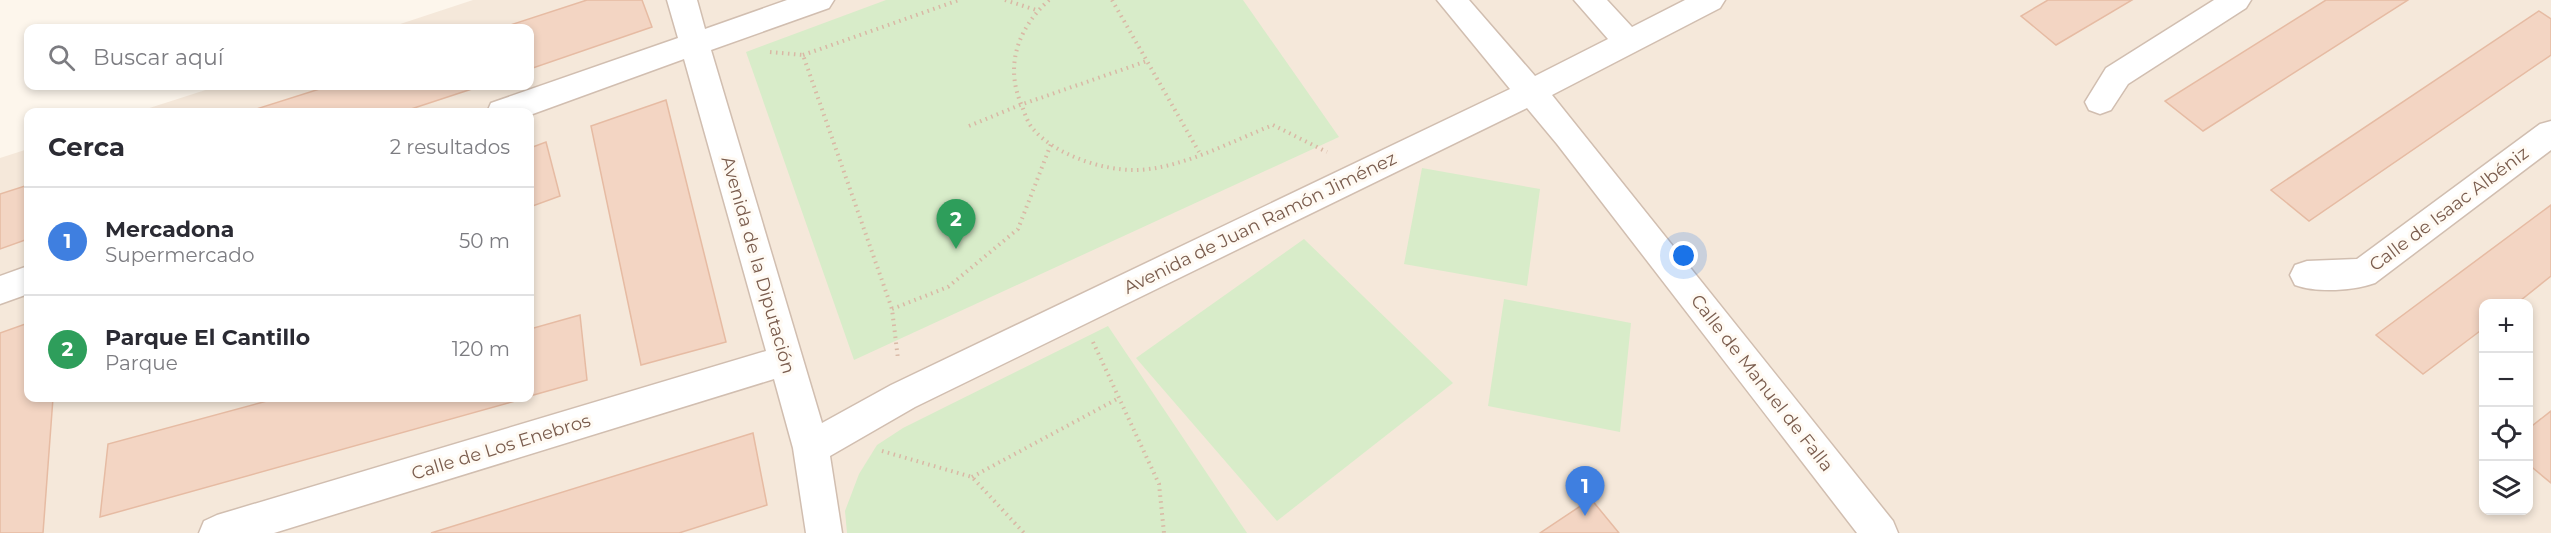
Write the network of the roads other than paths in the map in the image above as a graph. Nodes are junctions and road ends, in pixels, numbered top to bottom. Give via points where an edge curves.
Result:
1 (682, 0) edge
2 (819, 0) edge
3 (1452, 0) edge
4 (1589, 0) edge
5 (1710, 0) edge
6 (2236, 0) edge
7 (1628, 42) junction
8 (695, 44) junction
9 (1532, 92) junction
10 (2100, 102) dead end
11 (513, 108) edge
12 (2551, 133) edge
13 (2307, 275) dead end
14 (24, 281) edge
15 (0, 290) edge
16 (785, 360) junction
17 (821, 442) junction
18 (217, 533) edge
19 (824, 533) edge
20 (1880, 533) edge

1 - 8 street, Avenida de la Diputación
2 - 8 street
3 - 9 street, Calle de Manuel de Falla
4 - 7 street
5 - 7 street, Avenida de Juan Ramón Jiménez
6 - 10 street via 2117,76
7 - 9 street, Avenida de Juan Ramón Jiménez
8 - 11 street
8 - 16 street, Avenida de la Diputación
9 - 17 street, Avenida de Juan Ramón Jiménez via 903,396
9 - 20 street, Calle de Manuel de Falla
12 - 13 street, Calle de Isaac Albéniz via 2363,273
14 - 15 street
16 - 17 street, Avenida de la Diputación
16 - 18 street, Calle de Los Enebros
17 - 19 street, Avenida de la Diputación

